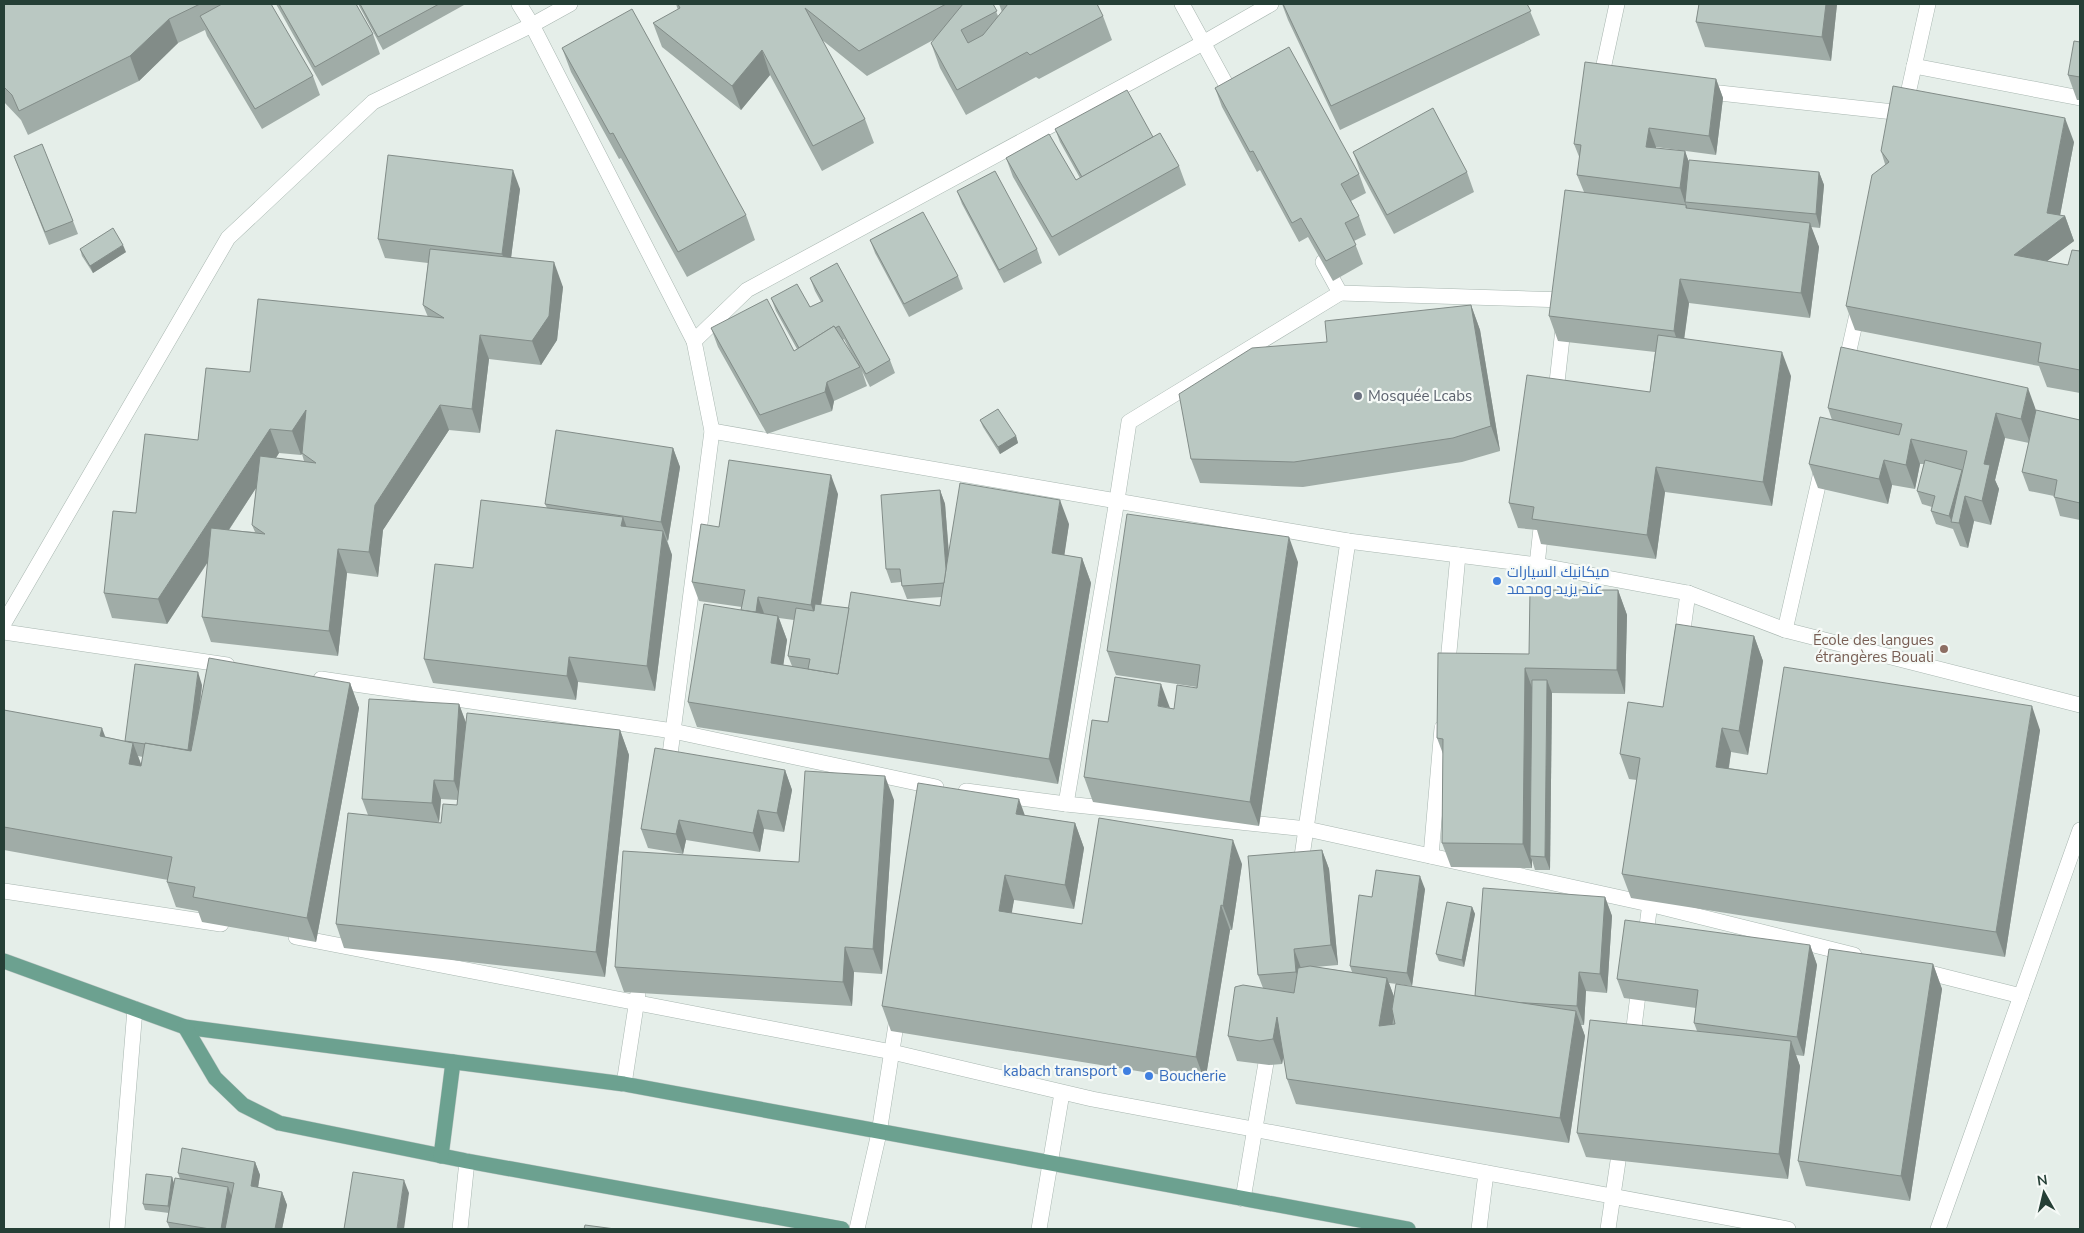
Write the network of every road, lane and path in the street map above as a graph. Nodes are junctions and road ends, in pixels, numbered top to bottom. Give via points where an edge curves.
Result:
1 (519, 4) edge
2 (570, 4) edge
3 (1182, 4) edge
4 (1271, 4) edge
5 (1617, 4) edge
6 (1928, 4) edge
7 (532, 25) junction
8 (1203, 43) junction
9 (1914, 66) junction
10 (1600, 80) junction
11 (1620, 83) edge
12 (1688, 90) edge
13 (2080, 98) edge
14 (1597, 100) edge
15 (1241, 112) edge
16 (1316, 250) edge
17 (1340, 293) junction
18 (1864, 301) edge
19 (694, 341) junction
20 (1842, 380) edge
21 (1553, 418) edge
22 (712, 431) junction
23 (1824, 457) edge
24 (1118, 500) junction
25 (1544, 506) edge
26 (1348, 541) junction
27 (1458, 555) junction
28 (1537, 565) junction
29 (1688, 593) junction
30 (4, 623) edge
31 (1785, 630) junction
32 (4, 632) edge
33 (1679, 661) edge
34 (240, 667) edge
35 (309, 677) edge
36 (1446, 691) edge
37 (2080, 705) edge
38 (1444, 711) edge
39 (673, 731) junction
40 (665, 789) edge
41 (1066, 804) junction
42 (1307, 829) junction
43 (2080, 830) edge
44 (1430, 856) junction
45 (1652, 884) edge
46 (1297, 887) edge
47 (4, 891) edge
48 (1650, 904) junction
49 (239, 926) edge
50 (278, 933) edge
51 (1868, 958) edge
52 (4, 961) edge
53 (1907, 968) edge
54 (640, 974) edge
55 (902, 993) edge
56 (2021, 996) junction
57 (636, 1003) junction
58 (135, 1009) junction
59 (185, 1027) junction
60 (1272, 1032) edge
61 (892, 1052) junction
62 (1630, 1060) edge
63 (452, 1062) junction
64 (624, 1084) junction
65 (1062, 1093) junction
66 (1622, 1128) edge
67 (1255, 1129) junction
68 (879, 1133) junction
69 (441, 1156) junction
70 (467, 1161) junction
71 (1051, 1163) junction
72 (1486, 1173) junction
73 (1614, 1197) junction
74 (1243, 1199) junction
75 (117, 1229) edge
76 (460, 1229) edge
77 (842, 1229) edge
78 (857, 1229) edge
79 (1039, 1229) edge
80 (1408, 1229) edge
81 (1480, 1229) edge
82 (1608, 1229) edge
83 (1788, 1229) edge
84 (1938, 1229) edge

1 - 7 street
2 - 7 street
3 - 8 street
4 - 8 street
5 - 10 street
6 - 9 street
7 - 19 street
7 - 30 street via 374,102 228,238
8 - 15 street
8 - 19 street via 747,290
9 - 12 street via 1902,118
9 - 13 street
10 - 11 street
10 - 14 street
16 - 17 street
17 - 21 street via 1567,295
17 - 24 street via 1128,422
18 - 20 street
19 - 22 street
22 - 24 street
22 - 39 street
23 - 31 street
24 - 26 street
24 - 41 street
25 - 28 street
26 - 27 street
26 - 42 street
27 - 28 street
27 - 36 street
28 - 29 street
29 - 31 street
29 - 33 street
31 - 37 street
32 - 34 street
35 - 39 street
38 - 44 street
39 - 40 street
39 - 41 street via 935,792
41 - 42 street
42 - 44 street
42 - 46 street
43 - 56 street
44 - 48 street
45 - 48 street
47 - 49 street
48 - 51 street
48 - 62 street
50 - 57 street
52 - 58 main road
53 - 56 street
54 - 57 street
55 - 61 street
56 - 84 street
57 - 61 street
57 - 64 street
58 - 59 main road
58 - 75 street
59 - 63 main road
59 - 69 main road via 215,1078 243,1105 279,1123
60 - 67 street
61 - 65 street
61 - 68 street
63 - 64 main road
63 - 69 main road
64 - 68 main road
65 - 67 street
65 - 71 street
66 - 73 street
67 - 72 street
67 - 74 street
68 - 71 main road
68 - 78 street
69 - 70 main road
70 - 76 street
70 - 77 main road
71 - 74 main road
71 - 79 street
72 - 73 street
72 - 81 street
73 - 82 street
73 - 83 street
74 - 80 main road

